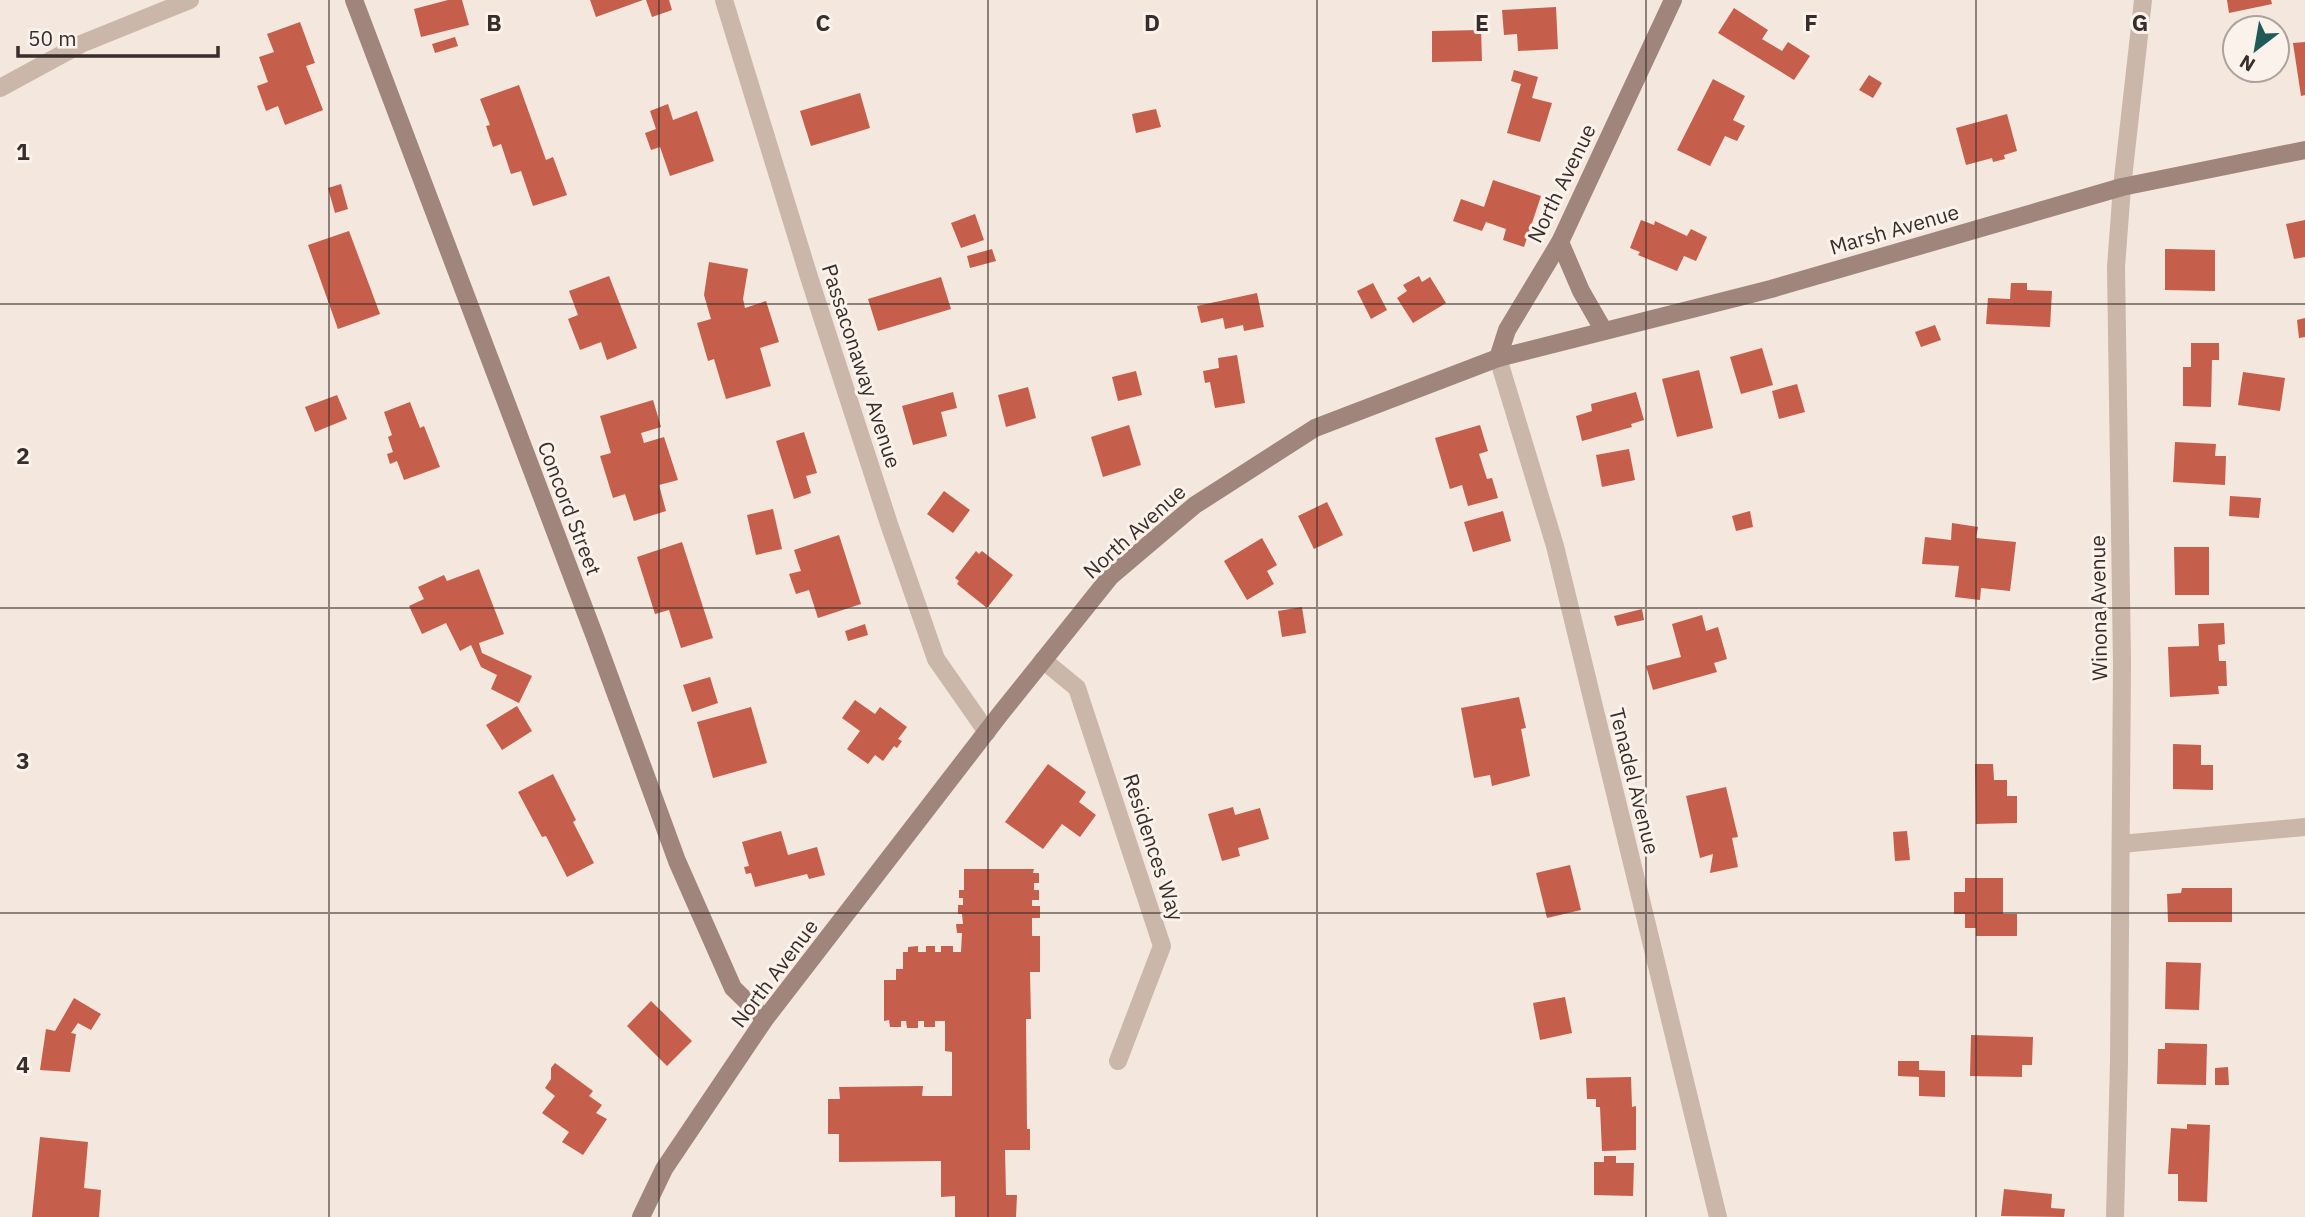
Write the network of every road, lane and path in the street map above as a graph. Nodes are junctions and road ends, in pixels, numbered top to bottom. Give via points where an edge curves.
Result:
1 (190, 0) edge
2 (354, 0) edge
3 (724, 0) edge
4 (1673, 0) edge
5 (2143, 0) edge
6 (0, 88) edge
7 (2305, 150) edge
8 (2122, 187) junction
9 (1560, 242) junction
10 (1604, 331) junction
11 (1498, 358) junction
12 (1043, 660) junction
13 (987, 732) junction
14 (2305, 827) edge
15 (2120, 844) junction
16 (765, 1019) junction
17 (1118, 1061) dead end
18 (640, 1217) edge
19 (1718, 1217) edge
20 (2115, 1217) edge

1 - 6 street via 81,44
2 - 16 main road, Concord Street via 677,861 733,988
3 - 13 street, Passaconaway Avenue via 808,277 936,659
4 - 9 main road, North Avenue
5 - 8 street, Winona Avenue
7 - 8 main road, Marsh Avenue
8 - 10 main road, Marsh Avenue via 1771,289
8 - 15 street, Winona Avenue via 2116,267
9 - 10 main road
9 - 11 main road, North Avenue via 1507,330
10 - 11 main road, Marsh Avenue
11 - 12 main road, North Avenue via 1315,428 1195,505 1110,577
11 - 19 street, Tenadel Avenue via 1555,546
12 - 13 main road, North Avenue
12 - 17 street, Residences Way via 1077,688 1162,946
13 - 16 main road, North Avenue
14 - 15 street
15 - 20 street, Winona Avenue
16 - 18 main road, North Avenue via 664,1169

